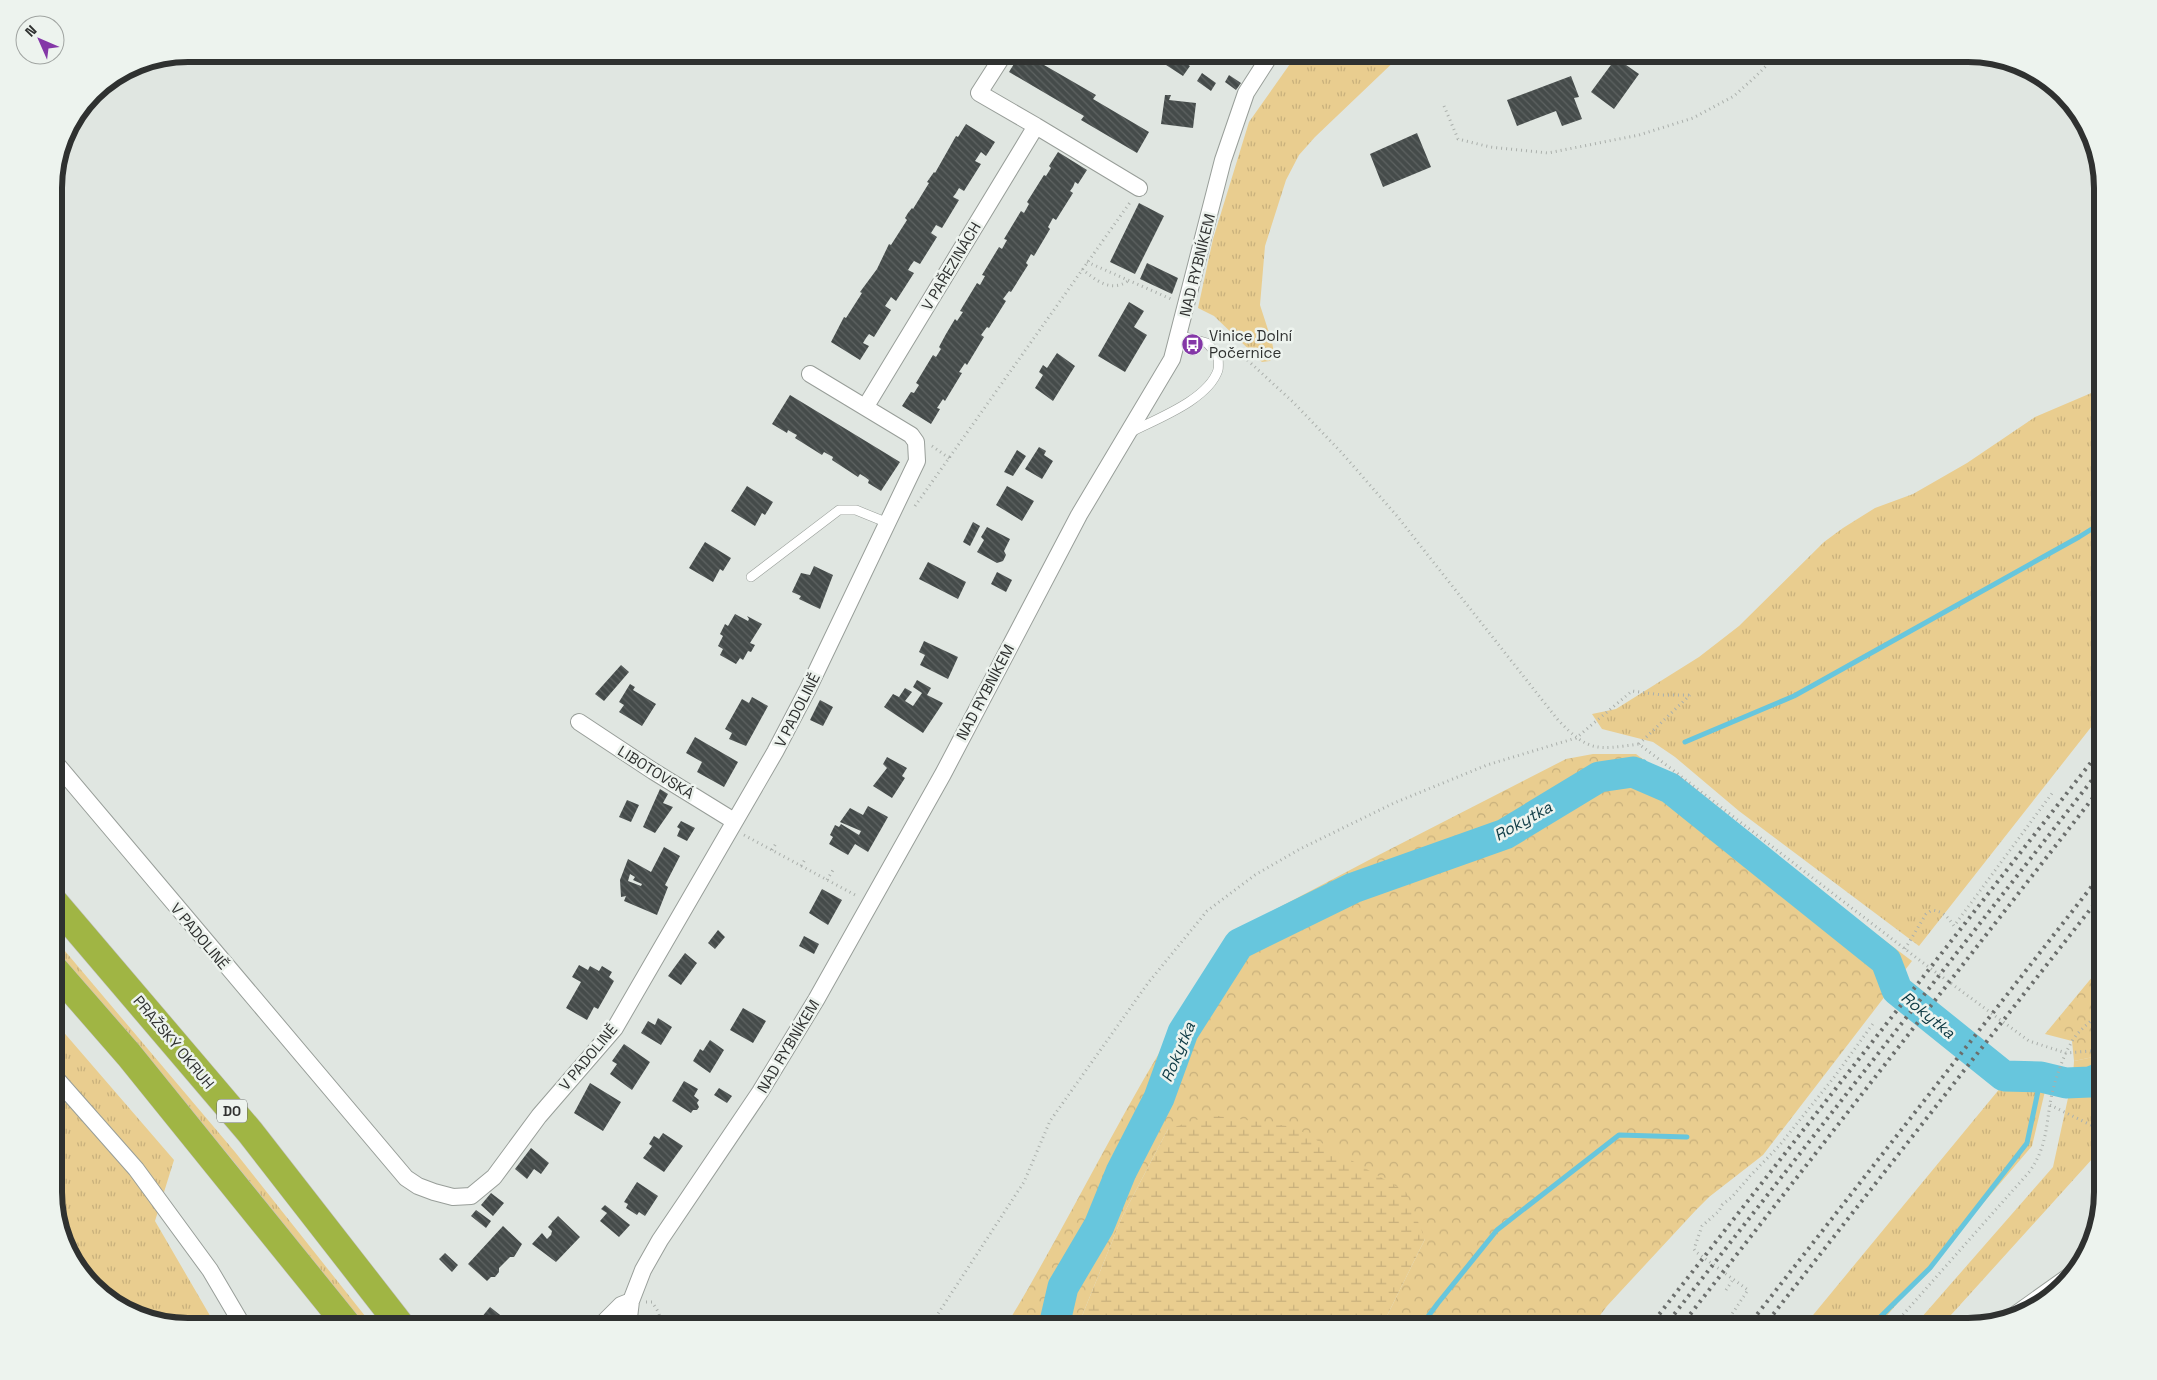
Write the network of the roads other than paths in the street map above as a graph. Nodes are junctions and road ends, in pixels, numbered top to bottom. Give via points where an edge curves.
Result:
1 (999, 62) edge
2 (1266, 62) edge
3 (1036, 126) junction
4 (1139, 188) road end
5 (1179, 335) junction
6 (810, 374) dead end
7 (866, 406) junction
8 (1126, 434) junction
9 (888, 523) junction
10 (751, 577) dead end
11 (578, 722) dead end
12 (63, 772) edge
13 (734, 820) junction
14 (63, 913) edge
15 (63, 979) edge
16 (63, 1086) edge
17 (630, 1301) junction
18 (238, 1318) edge
19 (342, 1318) edge
20 (395, 1318) edge
21 (608, 1318) edge
22 (629, 1318) edge

1 - 3 street via 979,93
2 - 5 street, NAD RYBNÍKEM via 1246,93 1224,160
3 - 4 street
3 - 7 street, V PAŘEZINÁCH
5 - 8 street, NAD RYBNÍKEM via 1165,374
5 - 8 lane via 1208,343 1218,355 1218,370 1206,387 1186,404
6 - 7 street, V PADOLINĚ
7 - 9 street, V PADOLINĚ via 905,430 916,442 917,461
8 - 17 street, NAD RYBNÍKEM via 1079,514 942,774 816,1000 760,1092 660,1240
9 - 10 lane via 856,510 839,510
9 - 13 street, V PADOLINĚ via 808,689
11 - 13 street, LIBOTOVSKÁ
12 - 13 street, V PADOLINĚ via 406,1178 418,1186 453,1196 471,1196 494,1177 538,1116 614,1028
14 - 20 highway, PRAŽSKÝ OKRUH / D0 via 250,1132
15 - 19 highway via 129,1055
16 - 18 street via 136,1169 210,1270
17 - 21 street
17 - 22 street, NAD RYBNÍKEM

